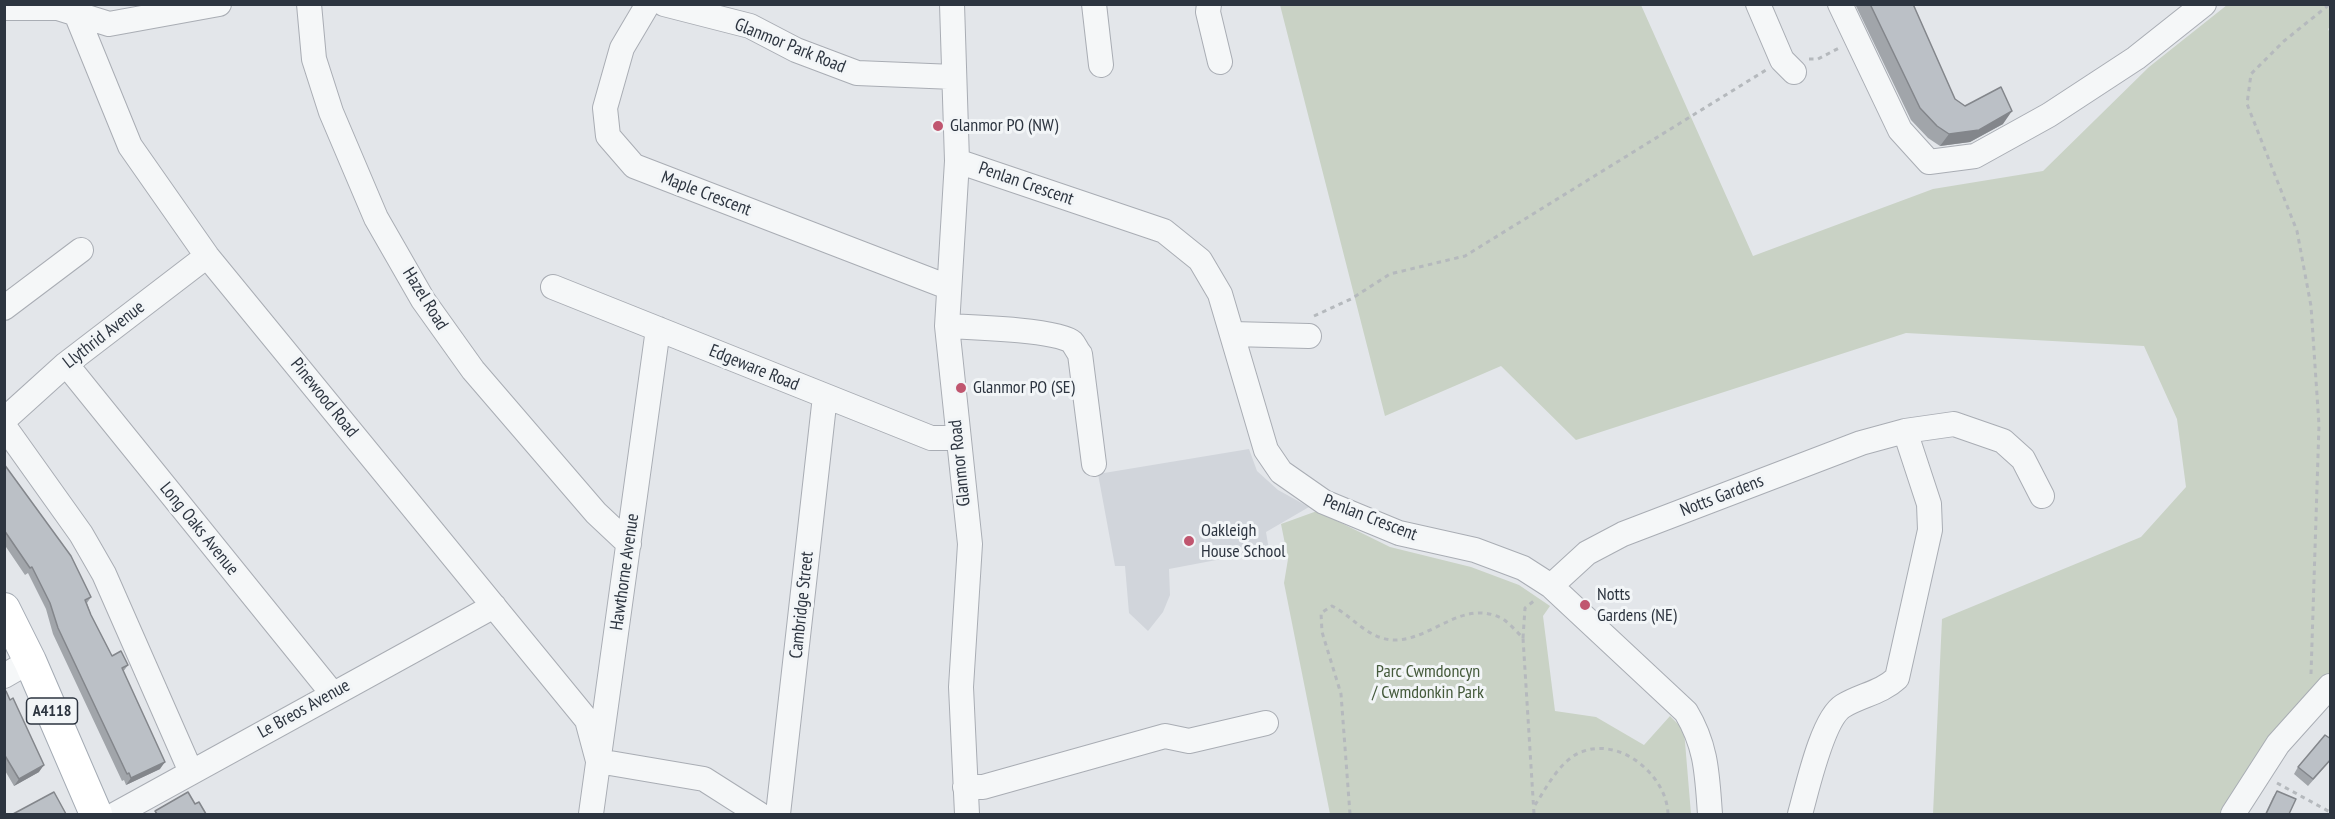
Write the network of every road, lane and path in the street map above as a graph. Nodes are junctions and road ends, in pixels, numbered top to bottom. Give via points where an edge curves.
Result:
1 (219, 4) edge
2 (309, 4) edge
3 (648, 4) edge
4 (664, 4) edge
5 (952, 4) edge
6 (1094, 4) edge
7 (1209, 4) edge
8 (1758, 4) edge
9 (1840, 4) edge
10 (2204, 4) edge
11 (2330, 4) edge
12 (4, 8) edge
13 (751, 15) edge
14 (77, 16) junction
15 (1856, 39) junction
16 (1220, 62) dead end
17 (1101, 65) dead end
18 (1788, 66) junction
19 (954, 77) junction
20 (957, 161) junction
21 (81, 250) dead end
22 (207, 256) junction
23 (553, 287) dead end
24 (948, 287) junction
25 (4, 308) edge
26 (947, 326) junction
27 (658, 329) junction
28 (1232, 334) junction
29 (1278, 334) junction
30 (1309, 336) dead end
31 (66, 364) junction
32 (825, 396) junction
33 (4, 420) edge
34 (4, 426) edge
35 (1905, 431) junction
36 (957, 438) junction
37 (1094, 464) dead end
38 (2042, 496) dead end
39 (629, 544) junction
40 (1551, 586) junction
41 (494, 606) junction
42 (4, 609) edge
43 (1524, 638) junction
44 (17, 668) edge
45 (2331, 686) edge
46 (332, 693) junction
47 (2312, 706) junction
48 (1266, 723) dead end
49 (598, 761) junction
50 (191, 772) junction
51 (2269, 779) dead end
52 (965, 787) junction
53 (1534, 806) junction
54 (2331, 812) edge
55 (96, 814) edge
56 (116, 814) edge
57 (591, 814) edge
58 (759, 814) edge
59 (778, 814) edge
60 (967, 814) edge
61 (1350, 814) edge
62 (1534, 814) edge
63 (1668, 814) edge
64 (1710, 814) edge
65 (1800, 814) edge
66 (2233, 814) edge

1 - 14 street via 110,24
2 - 39 street, Hazel Road via 314,58 331,112 376,218 423,300 473,370 596,513
3 - 24 street, Maple Crescent via 622,48 605,108 608,136 634,166
4 - 13 street, Glanmor Park Road
5 - 19 street, Glanmor Road
6 - 17 street
7 - 16 street
8 - 18 street
9 - 15 street
10 - 15 street via 2136,58 2049,115 1975,156 1929,162 1900,130
11 - 47 path via 2251,74 2247,104 2297,231 2311,306 2319,424
12 - 14 street via 58,8
13 - 19 street, Glanmor Park Road via 796,50 857,73
14 - 22 street, Pinewood Road via 130,146
15 - 18 path via 1818,59
18 - 29 path via 1465,256 1390,274 1351,299
19 - 20 street, Glanmor Road
20 - 24 street, Glanmor Road
20 - 28 street, Penlan Crescent via 1164,231 1200,260 1220,294
21 - 25 street
22 - 31 street, Llythrid Avenue
22 - 41 street, Pinewood Road
23 - 27 street, Edgeware Road
24 - 26 street, Glanmor Road
26 - 36 street, Glanmor Road
26 - 37 street via 1031,332 1071,341 1080,354
27 - 32 street, Edgeware Road
27 - 39 street, Hawthorne Avenue
28 - 29 street
28 - 40 street, Penlan Crescent via 1266,450 1281,472 1324,502 1400,533 1475,550 1523,568
29 - 30 street
31 - 33 street, Llythrid Avenue
31 - 46 street, Long Oaks Avenue
32 - 36 street, Edgeware Road via 931,438
32 - 59 street, Cambridge Street
34 - 50 street via 81,534 104,574
35 - 38 street, Notts Gardens via 1954,424 2003,441 2023,459
35 - 40 street, Notts Gardens via 1861,443 1623,534 1587,553
35 - 65 street via 1929,504 1930,530 1897,678 1886,689 1840,707 1829,721
36 - 52 street, Glanmor Road via 969,544 961,687
39 - 49 street, Hawthorne Avenue
40 - 43 path via 1526,608
40 - 64 street, Penlan Crescent via 1686,712 1705,752
41 - 46 street, Le Breos Avenue
41 - 49 street, Pinewood Road via 587,720
42 - 44 main road, A4118
43 - 53 path
43 - 61 path via 1503,620 1480,612 1454,617 1422,635 1395,640 1365,632 1332,606 1321,613 1322,632 1341,694
44 - 55 main road, A4118
45 - 47 street
46 - 50 street, Le Breos Avenue
47 - 66 street via 2278,744
48 - 52 street via 1189,741 1165,736 983,787
49 - 57 street, Hawthorne Avenue
49 - 58 street via 704,779
50 - 56 street, Le Breos Avenue
51 - 54 path
52 - 60 street, Glanmor Road
53 - 62 path
53 - 63 path via 1562,766 1583,751 1604,748 1634,759 1660,782

